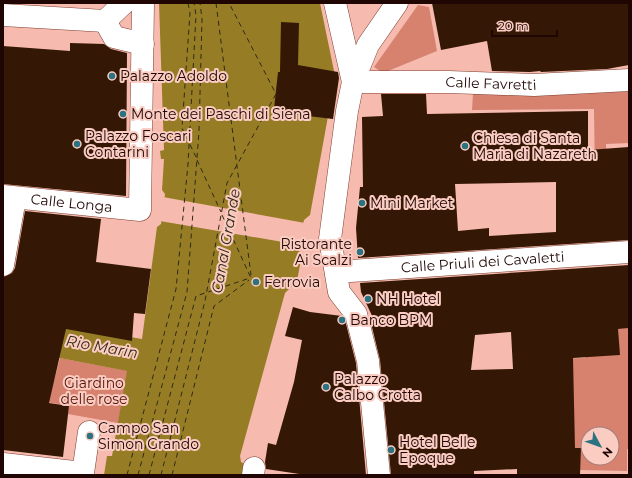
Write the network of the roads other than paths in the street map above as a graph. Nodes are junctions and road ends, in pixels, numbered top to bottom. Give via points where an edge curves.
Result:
1 (124, 3) edge
2 (143, 3) edge
3 (335, 3) edge
4 (397, 3) edge
5 (3, 15) edge
6 (105, 21) junction
7 (143, 44) junction
8 (629, 80) edge
9 (353, 82) junction
10 (9, 197) edge
11 (629, 252) edge
12 (3, 265) edge
13 (336, 272) junction
14 (89, 432) dead end
15 (3, 464) edge
16 (379, 475) edge

1 - 6 street
2 - 7 street
3 - 9 street
4 - 9 street via 368,45
5 - 6 street
6 - 7 street via 114,37
7 - 10 street, Calle Longa via 141,208
8 - 9 street, Calle Favretti via 534,85
9 - 13 street via 322,238
10 - 12 street
11 - 13 street, Calle Priuli dei Cavaletti
13 - 16 street via 339,292 356,314 368,361
14 - 15 street via 82,473

